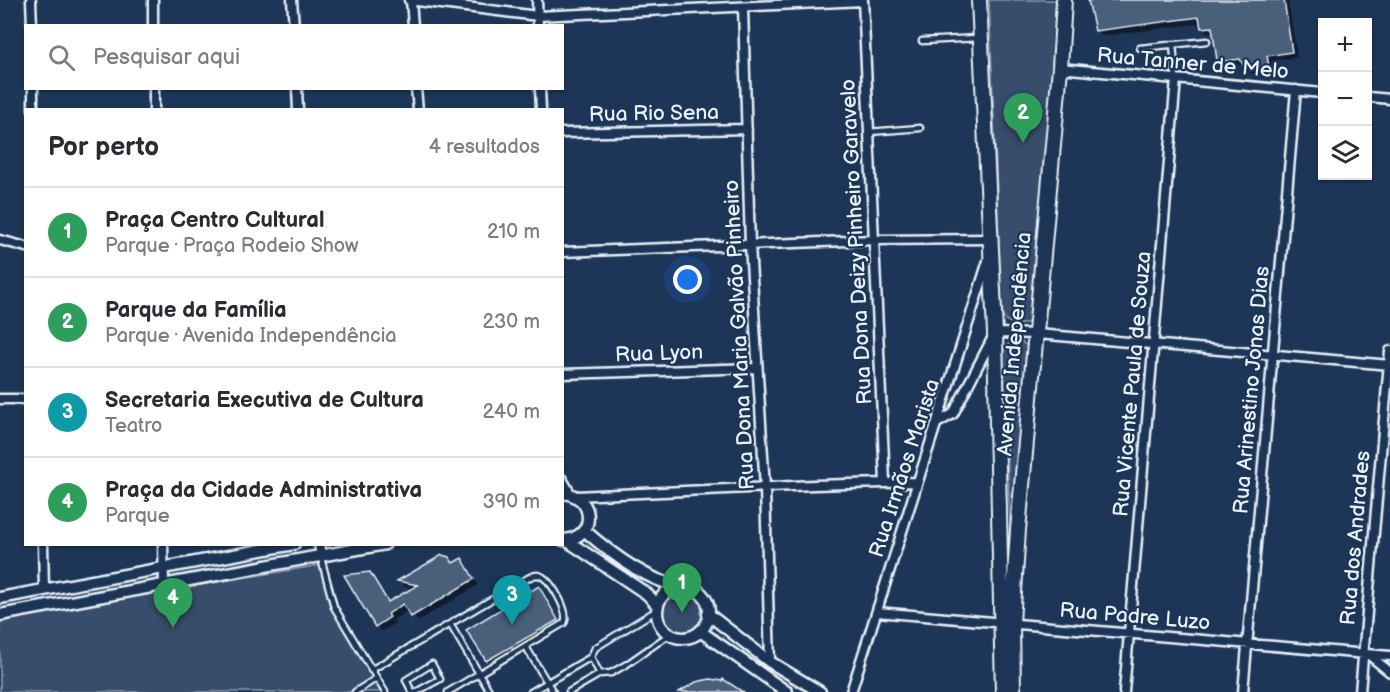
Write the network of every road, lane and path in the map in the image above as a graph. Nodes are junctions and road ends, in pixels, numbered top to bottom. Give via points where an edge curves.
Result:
1 (32, 0) edge
2 (153, 0) edge
3 (292, 0) edge
4 (410, 0) edge
5 (537, 0) edge
6 (979, 0) edge
7 (1064, 0) edge
8 (863, 1) edge
9 (743, 7) junction
10 (538, 16) junction
11 (32, 24) edge
12 (153, 24) edge
13 (294, 24) edge
14 (413, 24) edge
15 (538, 24) edge
16 (981, 37) junction
17 (922, 41) dead end
18 (1207, 41) dead end
19 (1173, 44) junction
20 (1140, 48) dead end
21 (1060, 68) junction
22 (1176, 79) junction
23 (33, 90) edge
24 (154, 90) edge
25 (297, 90) edge
26 (416, 90) edge
27 (540, 90) edge
28 (1296, 90) junction
29 (1318, 92) edge
30 (1372, 97) edge
31 (1390, 99) edge
32 (33, 108) edge
33 (154, 108) edge
34 (298, 108) edge
35 (418, 108) edge
36 (541, 108) edge
37 (920, 128) dead end
38 (747, 129) junction
39 (869, 132) junction
40 (564, 133) edge
41 (0, 240) edge
42 (874, 240) junction
43 (750, 245) junction
44 (24, 246) edge
45 (990, 247) junction
46 (564, 252) edge
47 (994, 333) junction
48 (1037, 334) junction
49 (1154, 345) junction
50 (1390, 351) edge
51 (1273, 355) junction
52 (1389, 365) edge
53 (757, 368) junction
54 (564, 375) edge
55 (0, 399) edge
56 (24, 399) edge
57 (937, 423) junction
58 (885, 482) junction
59 (918, 482) junction
60 (765, 488) junction
61 (570, 494) edge
62 (584, 530) junction
63 (564, 540) edge
64 (43, 546) edge
65 (163, 546) edge
66 (284, 546) edge
67 (319, 546) edge
68 (374, 546) edge
69 (321, 556) junction
70 (164, 569) junction
71 (164, 584) junction
72 (677, 586) junction
73 (44, 590) junction
74 (0, 598) edge
75 (657, 608) junction
76 (877, 612) junction
77 (708, 614) junction
78 (0, 615) edge
79 (1006, 623) junction
80 (450, 624) junction
81 (700, 631) junction
82 (1129, 633) junction
83 (669, 634) junction
84 (1247, 644) junction
85 (526, 646) junction
86 (1366, 654) junction
87 (1390, 656) edge
88 (591, 657) junction
89 (771, 662) junction
90 (371, 670) junction
91 (1390, 672) edge
92 (479, 674) junction
93 (600, 674) junction
94 (377, 678) junction
95 (547, 683) junction
96 (428, 686) junction
97 (356, 692) edge
98 (385, 692) edge
99 (412, 692) edge
100 (416, 692) edge
101 (432, 692) edge
102 (448, 692) edge
103 (490, 692) edge
104 (531, 692) edge
105 (553, 692) edge
106 (569, 692) edge
107 (787, 692) edge
108 (820, 692) edge
109 (851, 692) edge
110 (1003, 692) edge
111 (1013, 692) edge
112 (1124, 692) edge
113 (1243, 692) edge
114 (1360, 692) edge

1 - 11 street
2 - 12 street
3 - 13 street
4 - 10 street
4 - 14 street
5 - 10 street
6 - 16 main road, Avenida Independência
7 - 21 main road, Avenida Independência
8 - 9 street
8 - 39 street, Rua Dona Deizy Pinheiro Garavelo
9 - 10 street
9 - 38 street, Rua Dona Maria Galvão Pinheiro
10 - 15 street
16 - 17 lane
16 - 45 main road, Avenida Independência
18 - 19 lane
19 - 20 lane
19 - 22 lane
21 - 22 street, Rua Tanner de Melo
21 - 48 main road, Avenida Independência
22 - 28 street, Rua Tanner de Melo
22 - 49 street, Rua Vicente Paula de Souza
23 - 32 street
24 - 33 street
25 - 34 street
26 - 35 street
27 - 36 street
28 - 29 street, Rua Tanner de Melo
28 - 51 street, Rua Arinestino Jonas Dias
30 - 31 street
37 - 39 lane
38 - 40 street, Rua Rio Sena
38 - 43 street, Rua Dona Maria Galvão Pinheiro
39 - 42 street, Rua Dona Deizy Pinheiro Garavelo
41 - 44 street
42 - 43 street
42 - 45 street
42 - 58 street, Rua Dona Deizy Pinheiro Garavelo
43 - 46 street
43 - 53 street, Rua Dona Maria Galvão Pinheiro
45 - 47 main road, Avenida Independência
45 - 57 street, Rua Irmãos Marista
47 - 48 street
47 - 57 street via 953,414
47 - 79 main road, Avenida Independência
48 - 49 street
48 - 79 main road, Avenida Independência
49 - 51 street
49 - 82 street, Rua Vicente Paula de Souza
50 - 52 street, Rua dos Andrades
51 - 52 street
51 - 84 street, Rua Arinestino Jonas Dias
52 - 86 street, Rua dos Andrades
53 - 54 street, Rua Lyon
53 - 60 street, Rua Dona Maria Galvão Pinheiro
55 - 56 street
57 - 59 street, Rua Irmãos Marista
58 - 59 street
58 - 60 street
59 - 76 street, Rua Irmãos Marista
60 - 61 street
60 - 89 street, Rua Dona Maria Galvão Pinheiro
61 - 62 street via 583,501 587,509
62 - 63 street via 573,539
62 - 72 street via 644,573
63 - 75 street via 647,594
64 - 73 street
65 - 70 street
66 - 70 street
67 - 69 street
68 - 69 street
69 - 71 street
69 - 90 lane via 334,607
70 - 71 street
70 - 73 street
71 - 78 street
72 - 75 street via 663,596
72 - 77 street via 700,592 707,602
73 - 74 street
75 - 83 street via 660,624
75 - 88 lane via 595,648
76 - 79 street, Rua Padre Luzo
76 - 109 street, Rua Irmãos Marista
77 - 81 street
77 - 89 street
79 - 82 street, Rua Padre Luzo
79 - 110 main road, Avenida Independência
79 - 111 main road, Avenida Independência
80 - 85 lane via 530,577 542,576 565,609 567,620
80 - 90 lane
80 - 92 lane
81 - 83 street via 685,638
81 - 107 street
82 - 84 street, Rua Padre Luzo
82 - 112 street, Rua Vicente Paula de Souza
83 - 93 lane via 627,664
84 - 86 street, Rua Padre Luzo
84 - 113 street, Rua Arinestino Jonas Dias
85 - 92 lane
85 - 95 lane
86 - 87 street, Rua Padre Luzo
86 - 91 street
86 - 114 street, Rua dos Andrades
88 - 93 lane
88 - 95 lane
89 - 108 street
90 - 94 lane
92 - 102 lane
92 - 103 lane
93 - 106 lane
94 - 97 lane
94 - 98 lane
95 - 104 lane
95 - 105 lane
96 - 99 lane via 440,678 432,664 407,679
96 - 100 lane
96 - 101 lane

